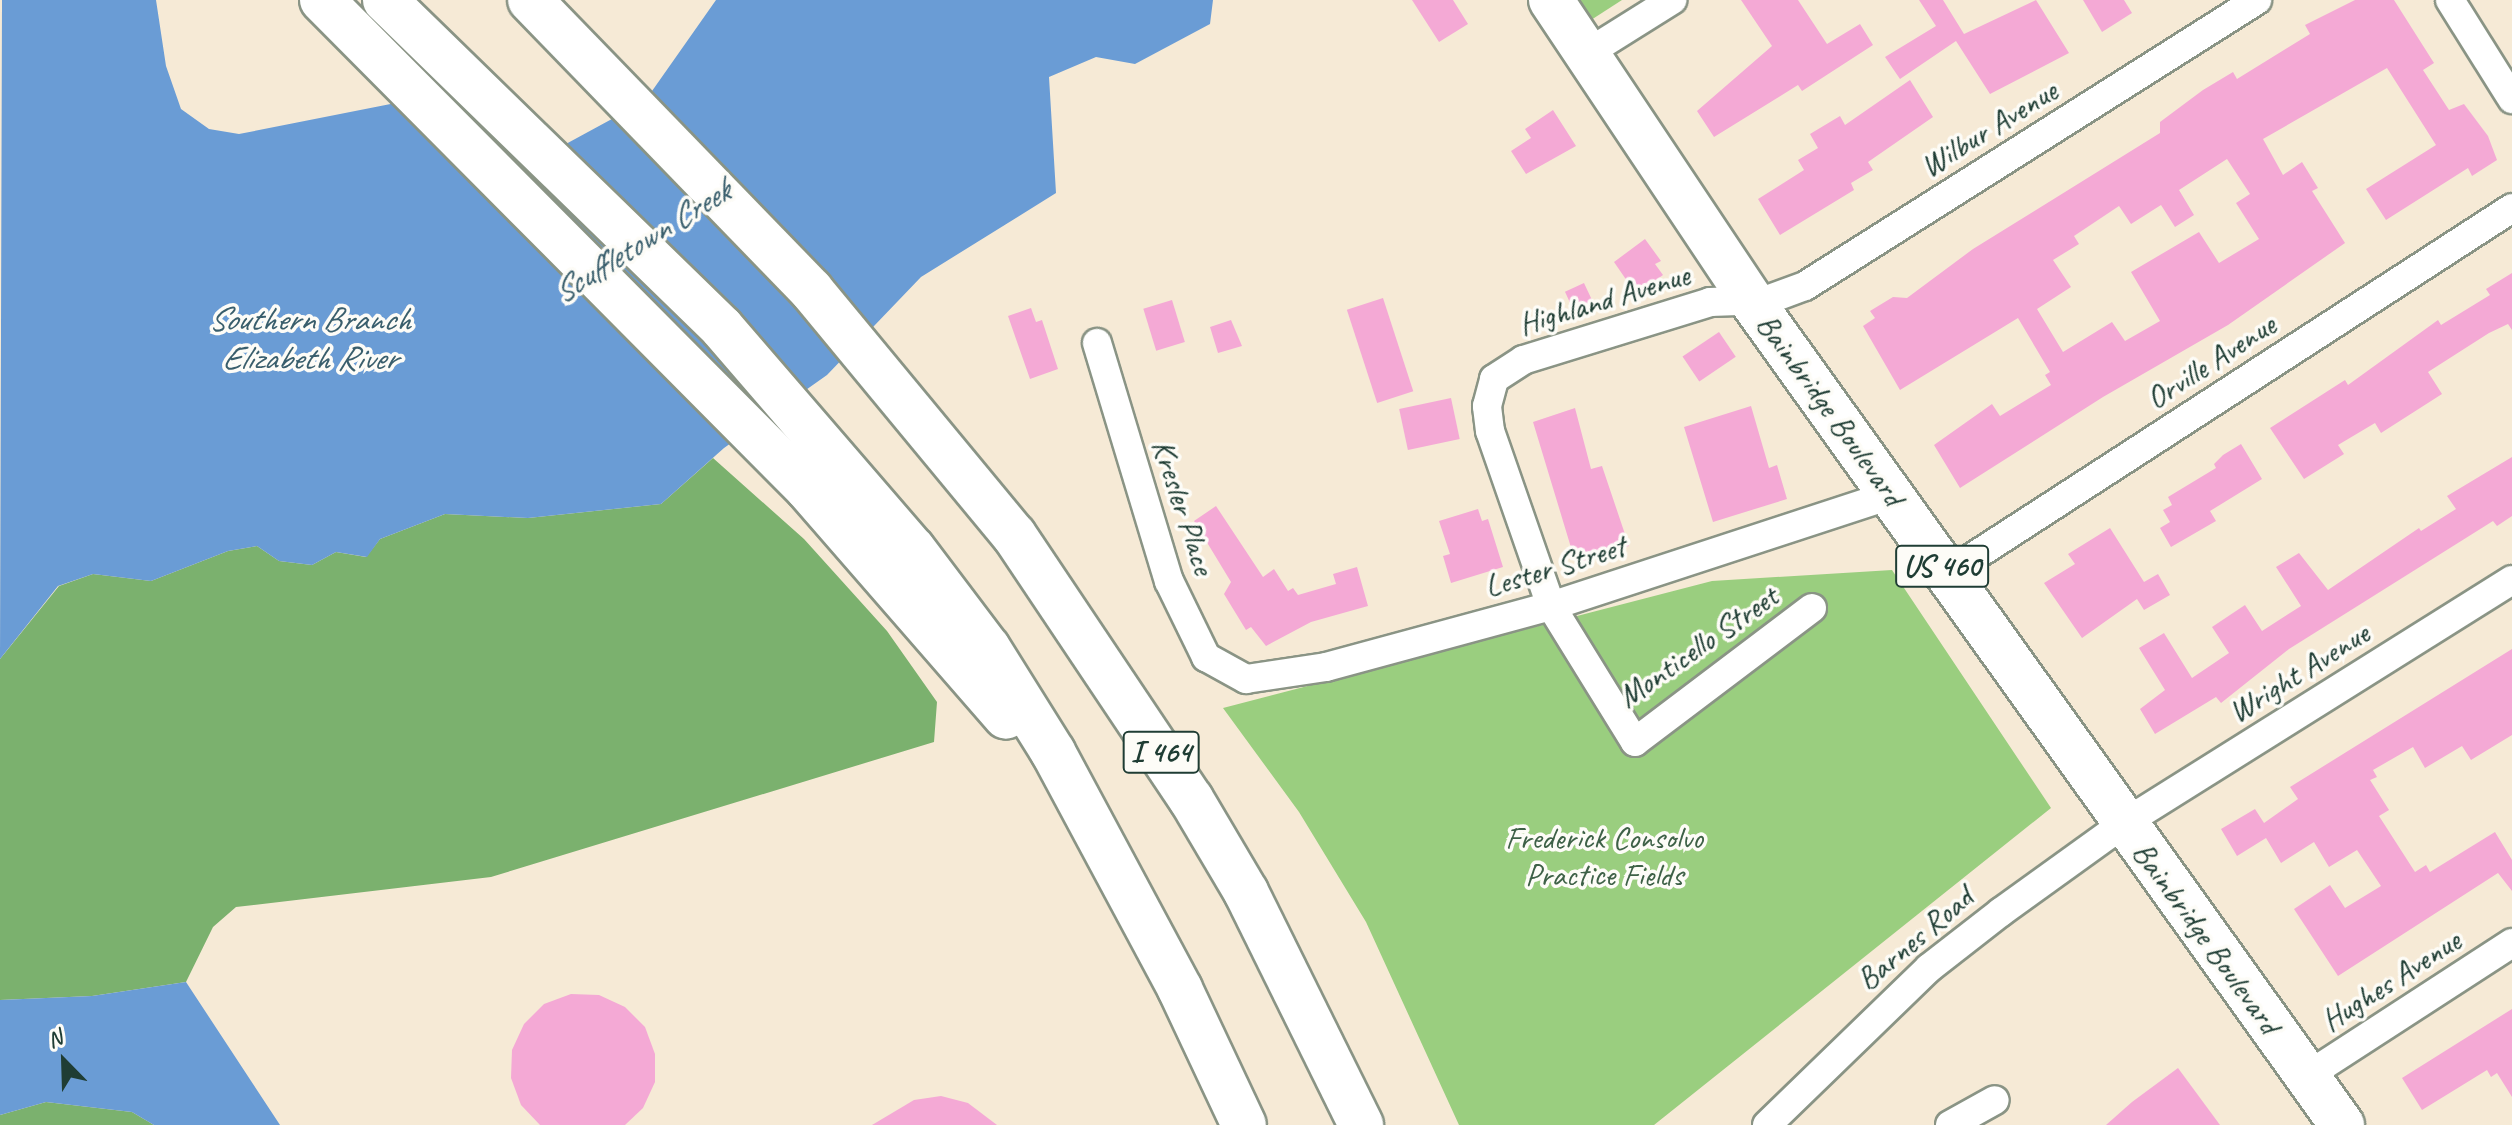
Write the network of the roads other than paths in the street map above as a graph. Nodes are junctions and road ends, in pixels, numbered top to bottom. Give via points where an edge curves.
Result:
1 (322, 0) edge
2 (385, 0) edge
3 (530, 0) edge
4 (1551, 0) edge
5 (1672, 0) edge
6 (2257, 0) edge
7 (2450, 0) edge
8 (1586, 54) junction
9 (2512, 99) edge
10 (2512, 208) edge
11 (1751, 300) junction
12 (1097, 343) dead end
13 (1891, 495) junction
14 (1947, 574) junction
15 (2512, 580) edge
16 (1551, 606) junction
17 (1812, 608) dead end
18 (1233, 674) joint
19 (1076, 798) junction
20 (2123, 824) junction
21 (2512, 943) edge
22 (2307, 1076) junction
23 (1995, 1100) dead end
24 (1244, 1125) edge
25 (1361, 1125) edge
26 (1767, 1125) edge
27 (1950, 1125) edge
28 (2342, 1125) edge

1 - 19 main road via 807,488
2 - 19 main road via 722,328 846,469 988,648
3 - 25 main road, I 464 via 773,247 1014,535 1191,799 1274,945
4 - 8 main road, Bainbridge Boulevard / US 460
5 - 8 street
6 - 11 street, Wilbur Avenue via 1805,286
7 - 9 street
8 - 11 main road, Bainbridge Boulevard / US 460
10 - 14 street, Orville Avenue
11 - 13 main road, Bainbridge Boulevard / US 460
11 - 16 street, Highland Avenue via 1710,302 1523,360 1494,379 1490,431
12 - 18 street, Kresler Place via 1169,581 1206,657
13 - 14 main road, Bainbridge Boulevard / US 460
13 - 16 street, Lester Street
14 - 20 main road, Bainbridge Boulevard / US 460
15 - 20 street, Wright Avenue
16 - 17 street, Monticello Street via 1635,742
16 - 18 street, Lester Street via 1326,667 1269,679
19 - 24 main road via 1180,989
20 - 22 main road, Bainbridge Boulevard / US 460
20 - 26 street, Barnes Road via 1929,968
21 - 22 street, Hughes Avenue
22 - 28 main road, Bainbridge Boulevard / US 460
23 - 27 street

